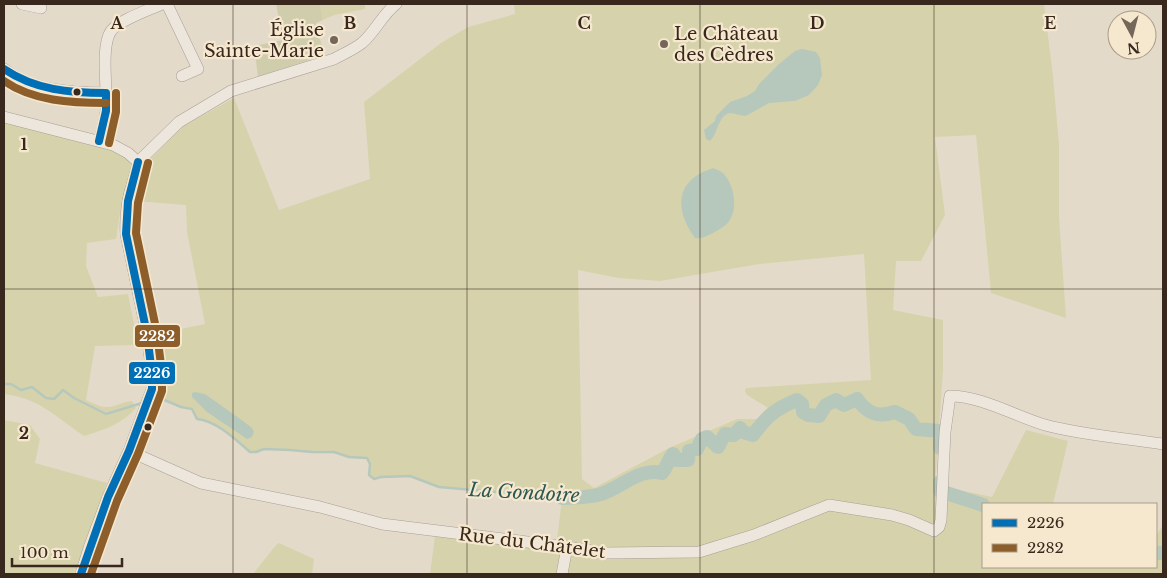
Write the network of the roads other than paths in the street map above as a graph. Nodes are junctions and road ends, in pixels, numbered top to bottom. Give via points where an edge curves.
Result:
1 (22, 4) edge
2 (162, 4) edge
3 (167, 4) edge
4 (396, 4) edge
5 (41, 8) dead end
6 (4, 69) edge
7 (182, 76) dead end
8 (106, 93) junction
9 (4, 117) edge
10 (99, 141) junction
11 (138, 162) junction
12 (1163, 444) edge
13 (129, 451) junction
14 (567, 546) junction
15 (81, 574) edge
16 (562, 574) edge

1 - 5 street
2 - 8 street via 112,30 107,39
3 - 7 street via 198,69
4 - 11 street via 362,43 348,52 231,91 178,122
6 - 8 street via 28,83 77,93
8 - 10 street via 106,111
9 - 10 street
10 - 11 street via 114,145
11 - 13 street via 125,217 126,234 146,334 152,389
12 - 14 street, Rue du Châtelet via 1063,429 970,398 950,396 941,516 939,527 934,531 892,515 829,505 754,535 699,552 614,554
13 - 14 street, Rue du Châtelet via 201,483 320,507 382,524
13 - 15 street via 108,497
14 - 16 street

